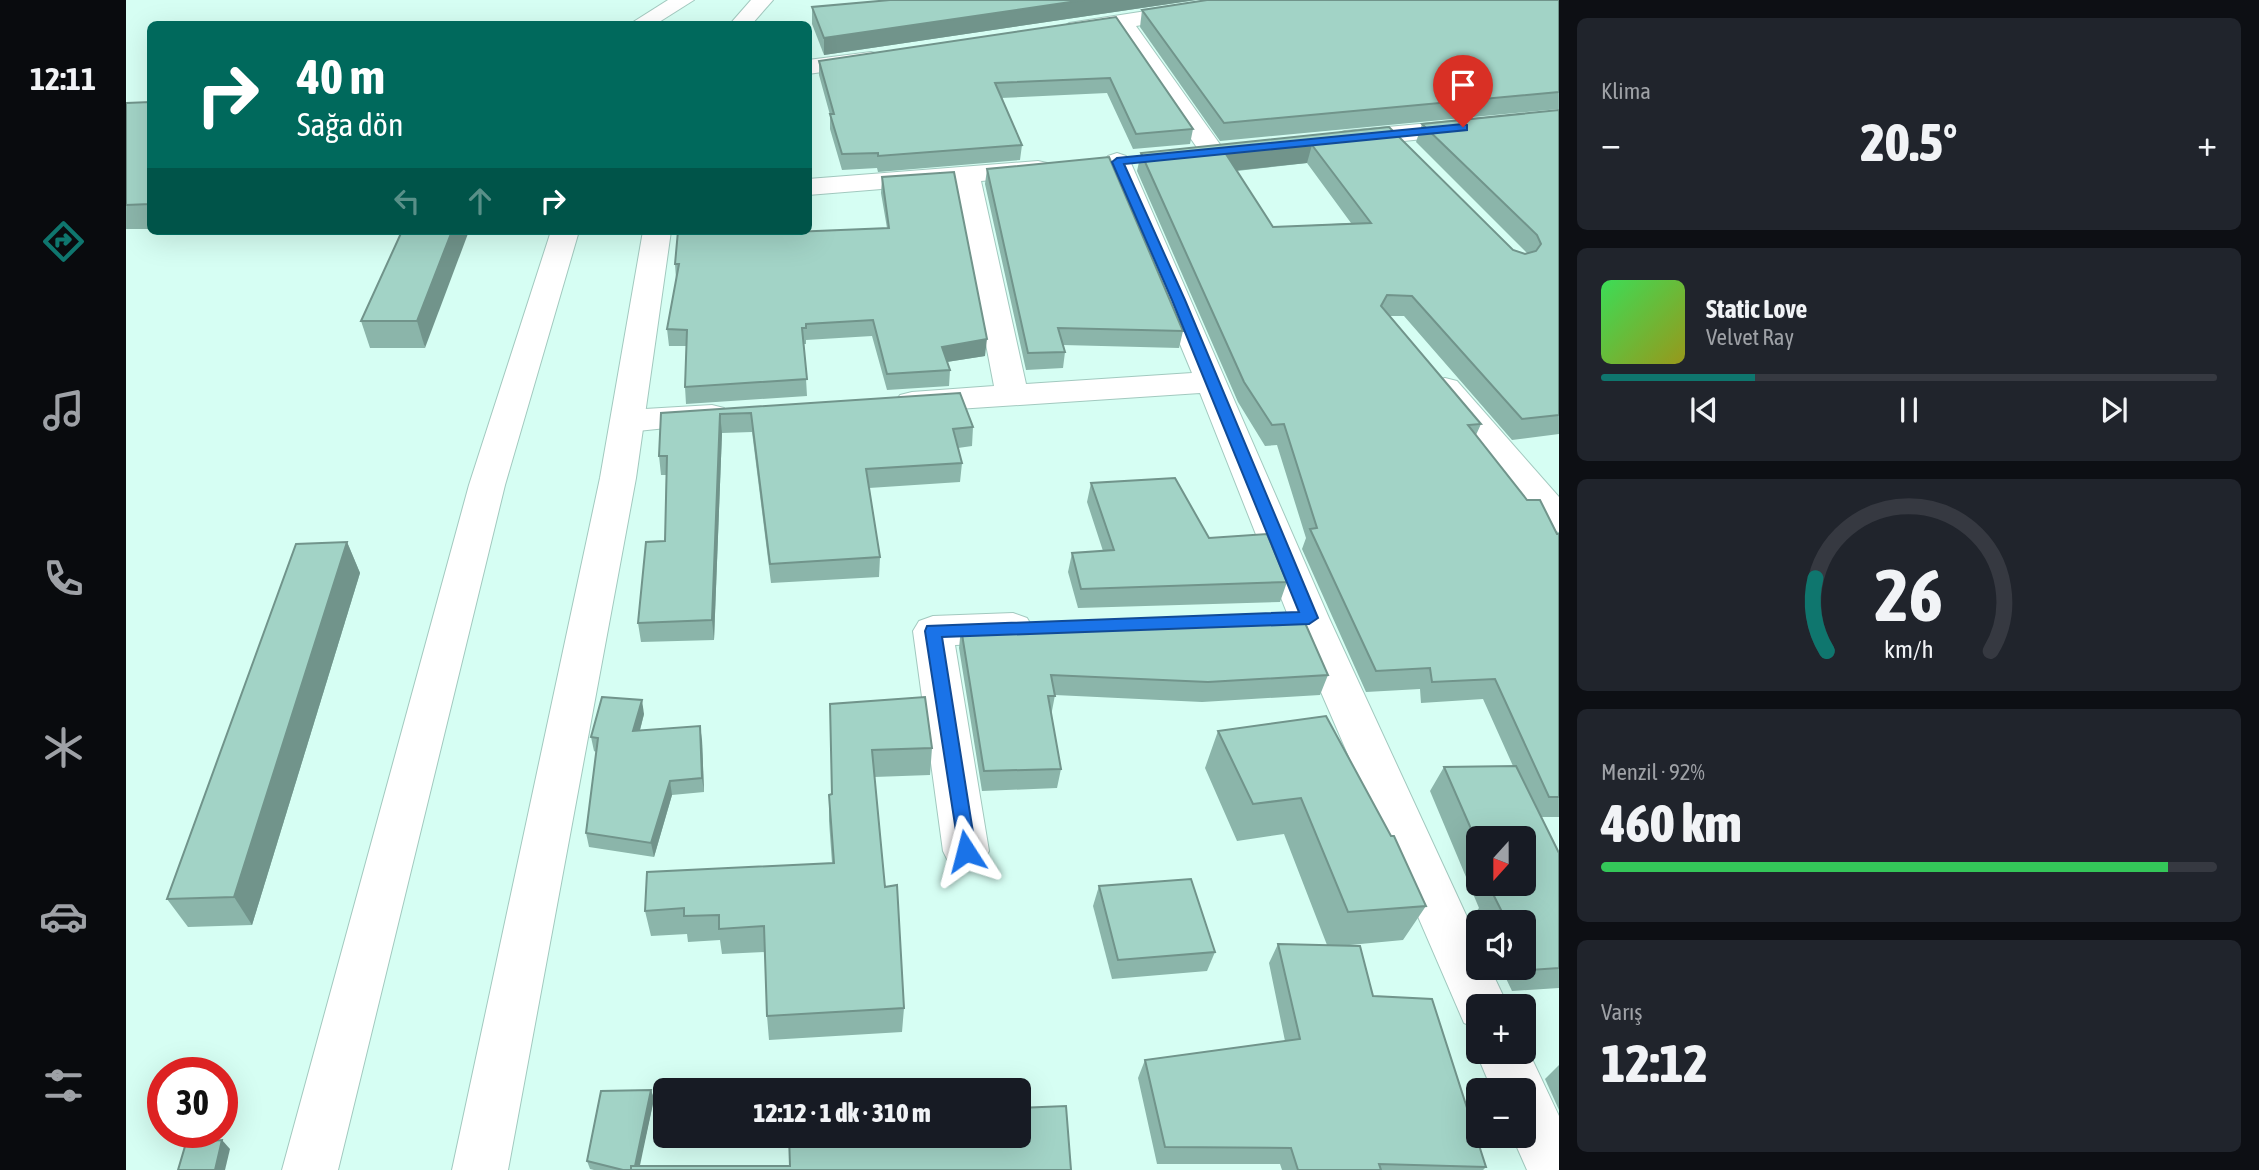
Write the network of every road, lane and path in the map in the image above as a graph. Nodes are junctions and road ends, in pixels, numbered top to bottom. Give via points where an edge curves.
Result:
1 (683, 0) edge
2 (762, 0) edge
3 (1249, 1) edge
4 (647, 21) edge
5 (744, 21) edge
6 (1122, 22) junction
7 (1054, 32) edge
8 (890, 56) edge
9 (812, 67) edge
10 (1559, 118) edge
11 (1391, 135) junction
12 (1322, 141) edge
13 (1239, 148) edge
14 (1211, 150) junction
15 (1184, 153) edge
16 (1410, 154) edge
17 (1117, 161) dead end
18 (1063, 167) edge
19 (967, 176) junction
20 (812, 187) edge
21 (564, 235) edge
22 (655, 235) edge
23 (1426, 366) edge
24 (1210, 382) junction
25 (1012, 396) junction
26 (875, 405) edge
27 (738, 414) edge
28 (628, 421) junction
29 (1556, 513) edge
30 (1309, 618) junction
31 (1268, 619) edge
32 (1044, 627) edge
33 (966, 851) dead end
34 (1477, 994) edge
35 (1536, 1128) edge
36 (310, 1170) edge
37 (480, 1170) edge
38 (1555, 1170) edge

1 - 4 street
2 - 5 street
3 - 6 street
6 - 7 street
6 - 14 street
8 - 9 street
10 - 11 street
11 - 12 street
11 - 16 street
13 - 14 street
14 - 15 street
17 - 24 street
18 - 19 street
19 - 20 street
19 - 25 street
21 - 36 street via 487,485
22 - 28 street
23 - 29 street
24 - 25 street
24 - 30 street
25 - 26 street
27 - 28 street
28 - 37 street
30 - 31 street
30 - 34 street
32 - 33 street via 933,631
35 - 38 street

